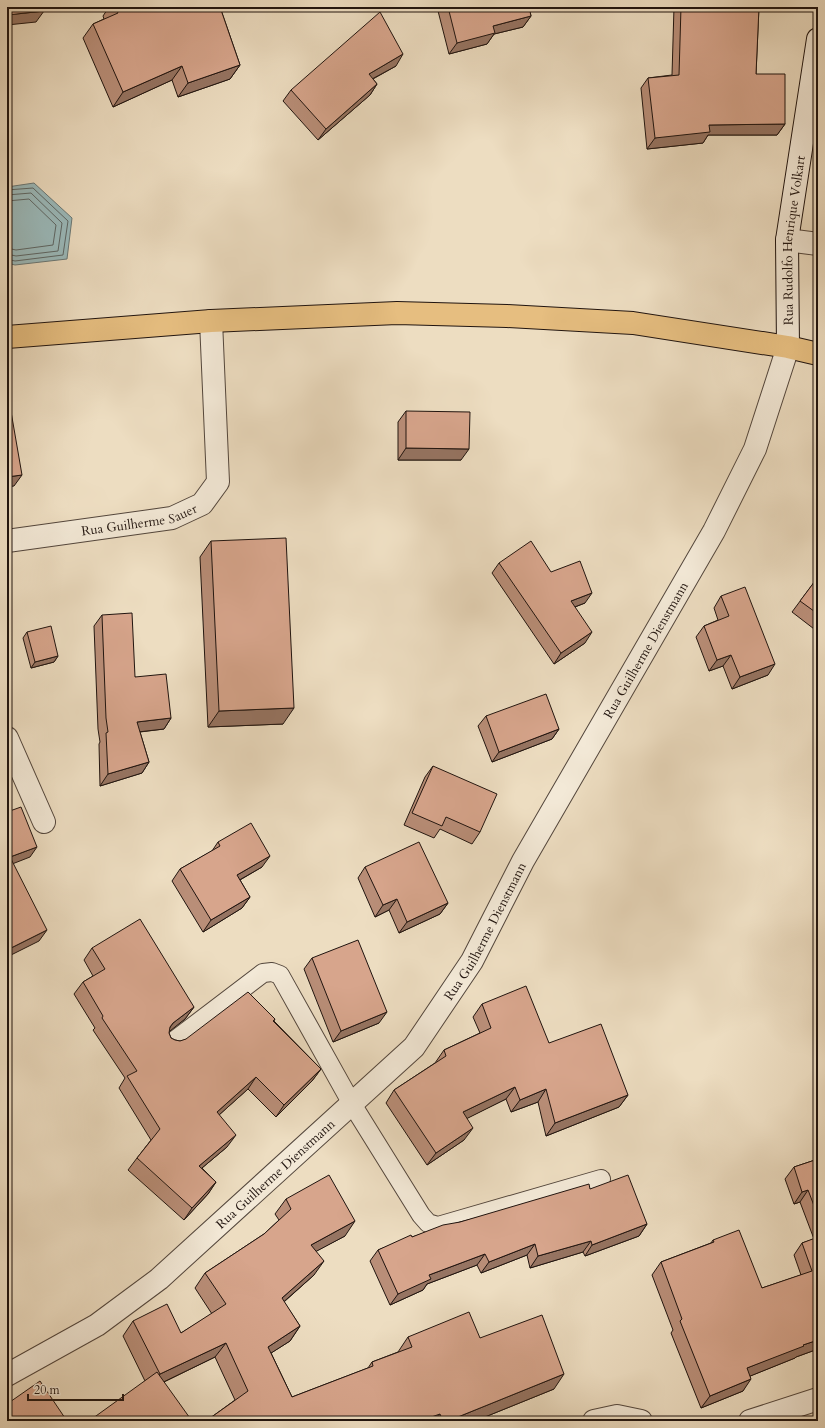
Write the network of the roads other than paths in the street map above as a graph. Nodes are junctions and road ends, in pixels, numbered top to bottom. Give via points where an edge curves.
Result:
1 (818, 39) edge
2 (787, 240) junction
3 (818, 244) edge
4 (210, 321) junction
5 (7, 337) edge
6 (788, 347) junction
7 (818, 354) edge
8 (7, 542) edge
9 (7, 738) edge
10 (44, 822) dead end
11 (171, 1043) edge
12 (352, 1104) junction
13 (601, 1179) dead end
14 (7, 1375) edge
15 (818, 1398) edge
16 (594, 1421) edge
17 (641, 1421) edge
18 (750, 1421) edge

1 - 2 street, Rua Rudolfo Henrique Volkart
2 - 3 street
2 - 6 street, Rua Rudolfo Henrique Volkart
4 - 5 main road
4 - 6 main road via 397,313 507,316 634,322
4 - 8 street, Rua Guilherme Sauer via 218,482 202,504 172,518
6 - 7 main road
6 - 12 street, Rua Guilherme Dienstmann via 755,448 714,531 523,861 472,961 414,1047
9 - 10 street
11 - 12 lane via 263,973 272,972 280,975
12 - 13 lane via 428,1223 438,1226
12 - 14 street, Rua Guilherme Dienstmann via 159,1279 97,1326
15 - 18 street
16 - 17 street via 617,1416

